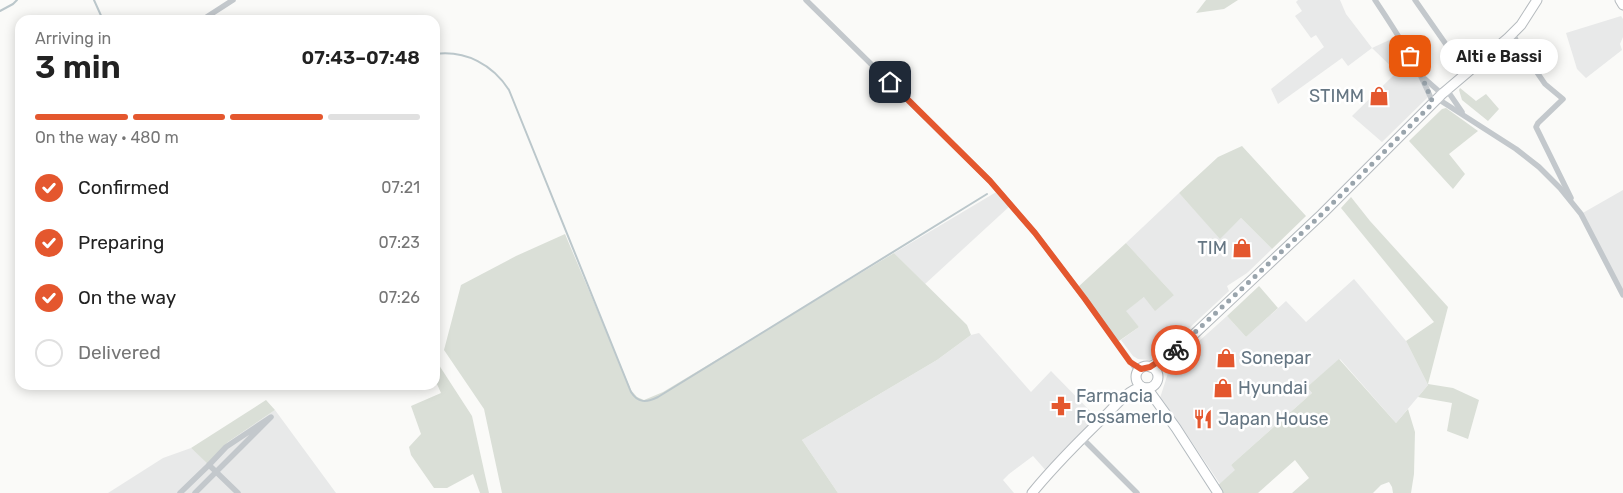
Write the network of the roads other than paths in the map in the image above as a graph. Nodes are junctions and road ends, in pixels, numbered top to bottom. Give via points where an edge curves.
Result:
1 (233, 0) edge
2 (806, 0) edge
3 (1375, 0) edge
4 (1415, 0) edge
5 (1536, 0) edge
6 (1620, 0) edge
7 (1623, 4) edge
8 (210, 15) edge
9 (1513, 34) junction
10 (1466, 73) junction
11 (1422, 77) junction
12 (1440, 97) junction
13 (1465, 116) junction
14 (1572, 201) junction
15 (1623, 295) edge
16 (1171, 355) junction
17 (1144, 378) junction
18 (1082, 438) junction
19 (209, 464) junction
20 (216, 472) junction
21 (1215, 491) edge
22 (180, 493) edge
23 (195, 493) edge
24 (238, 493) edge
25 (1032, 493) edge
26 (1137, 493) edge

1 - 8 street
2 - 17 street via 990,181 1035,233
3 - 11 street
4 - 10 street
5 - 9 main road
6 - 7 main road
9 - 10 main road
9 - 14 street via 1545,84 1564,99 1536,127
10 - 12 main road
11 - 12 street
11 - 12 street
12 - 13 street
12 - 13 street
12 - 16 main road via 1322,214
13 - 14 street via 1539,167
14 - 15 street
16 - 17 main road
16 - 17 main road via 1157,374
17 - 18 main road
17 - 21 main road
18 - 25 main road
18 - 26 street
19 - 20 street
19 - 20 street via 226,447 272,416
19 - 22 street
20 - 23 street
20 - 24 street

